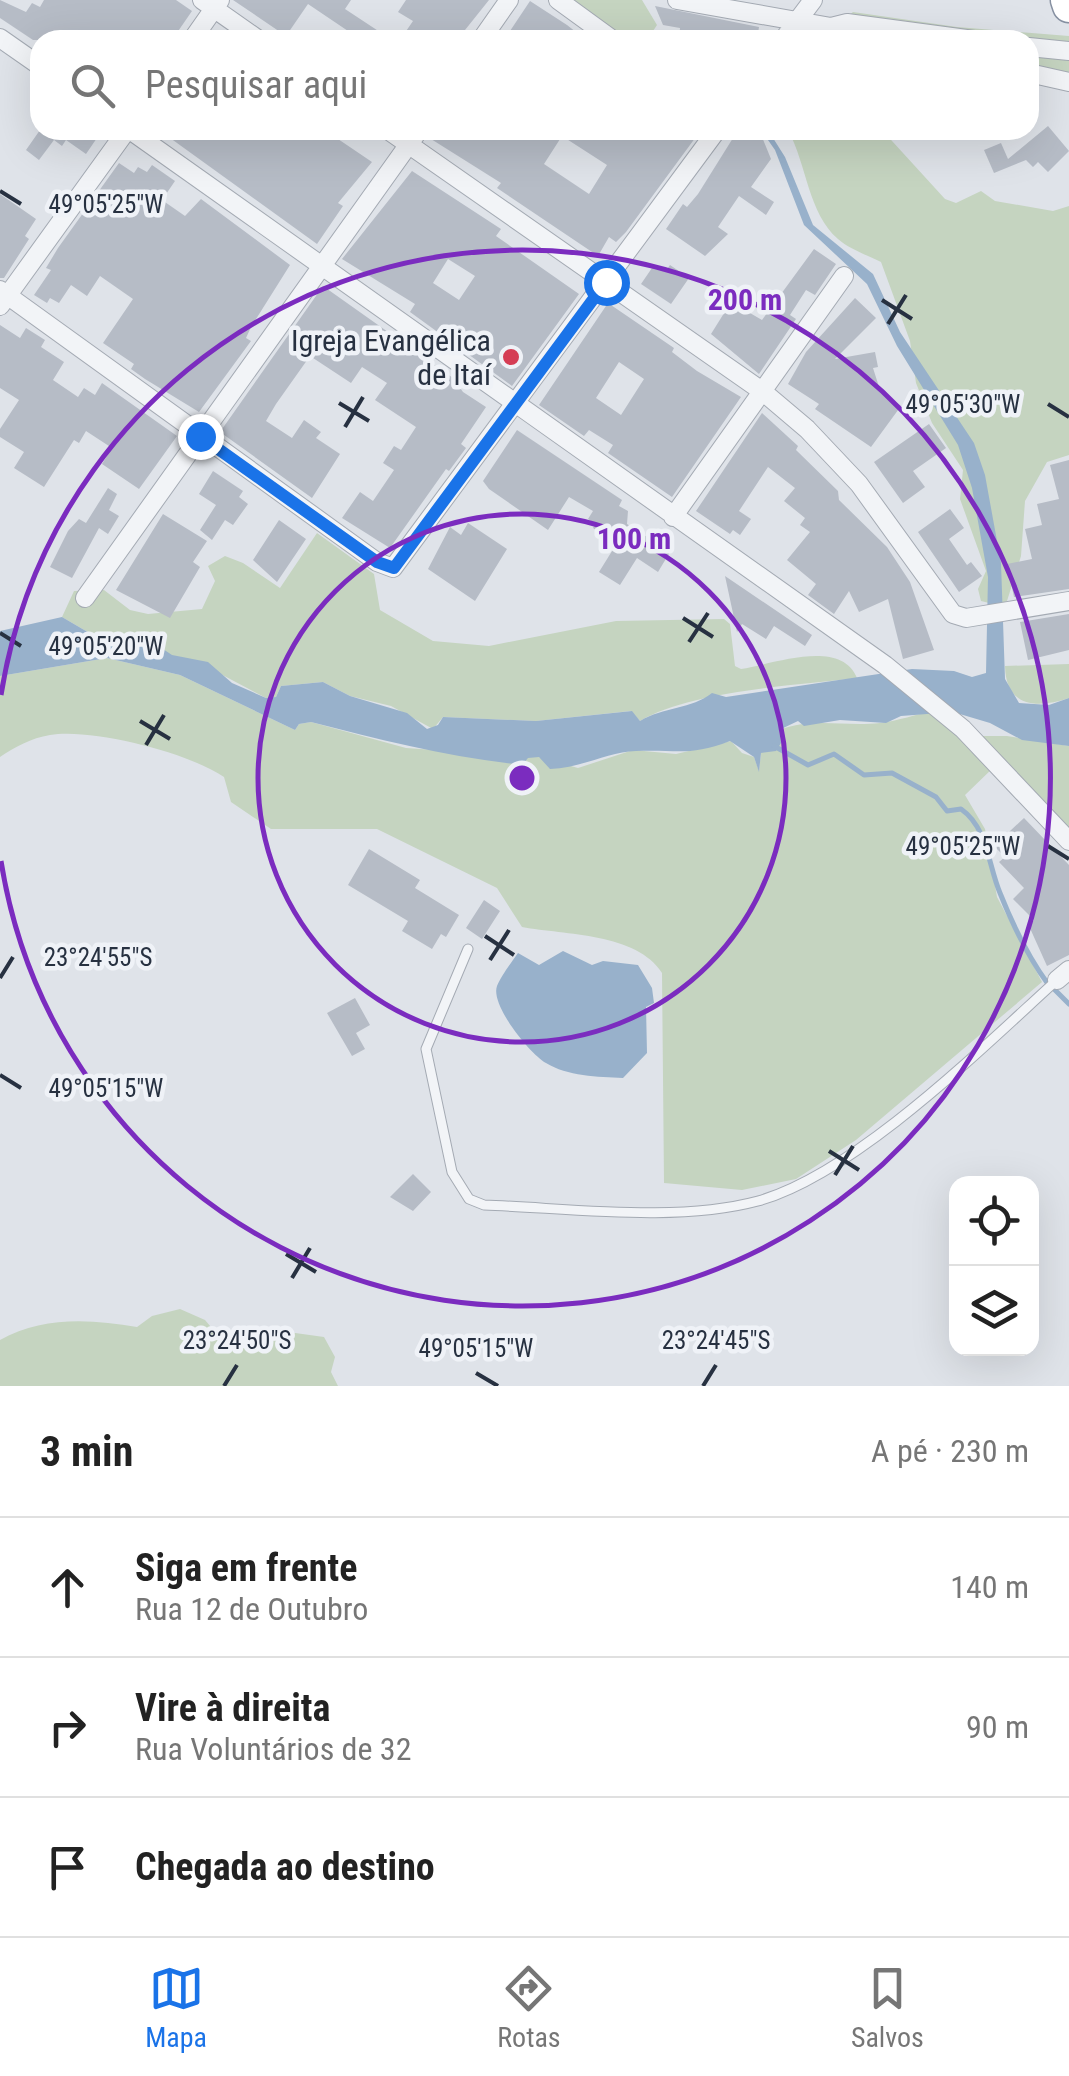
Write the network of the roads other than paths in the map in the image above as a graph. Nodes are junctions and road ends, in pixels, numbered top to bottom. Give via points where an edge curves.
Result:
1 (509, 0) edge
2 (558, 0) edge
3 (677, 0) edge
4 (813, 0) edge
5 (212, 3) edge
6 (798, 20) junction
7 (831, 27) junction
8 (197, 30) edge
9 (246, 30) edge
10 (488, 30) edge
11 (599, 30) edge
12 (791, 30) edge
13 (836, 30) edge
14 (899, 30) edge
15 (0, 38) edge
16 (1039, 47) edge
17 (1069, 51) edge
18 (30, 59) edge
19 (1039, 74) edge
20 (1069, 82) edge
21 (121, 140) edge
22 (142, 140) edge
23 (412, 140) edge
24 (418, 140) edge
25 (711, 140) edge
26 (320, 267) junction
27 (844, 276) dead end
28 (606, 282) junction
29 (3, 297) edge
30 (762, 392) junction
31 (516, 406) junction
32 (200, 436) junction
33 (673, 517) junction
34 (85, 598) dead end
35 (1069, 601) edge
36 (1069, 841) edge
37 (468, 949) dead end
38 (1066, 973) edge

1 - 10 street
2 - 11 street
3 - 6 street
4 - 6 street
5 - 8 street
5 - 9 street
6 - 7 street
6 - 12 street
7 - 13 street
7 - 14 street
15 - 18 street
16 - 17 street
19 - 20 street
21 - 29 street
22 - 26 street
23 - 26 street
24 - 28 street
25 - 28 street
26 - 31 street
26 - 32 street
27 - 30 street
28 - 30 street
28 - 31 street
29 - 32 street
30 - 33 street
30 - 35 street via 859,484 958,617
31 - 32 street via 398,565 382,565
31 - 33 street
32 - 34 street
33 - 36 street via 948,716
37 - 38 lane via 426,1048 452,1172 469,1198 484,1205 702,1209 786,1191 904,1112

